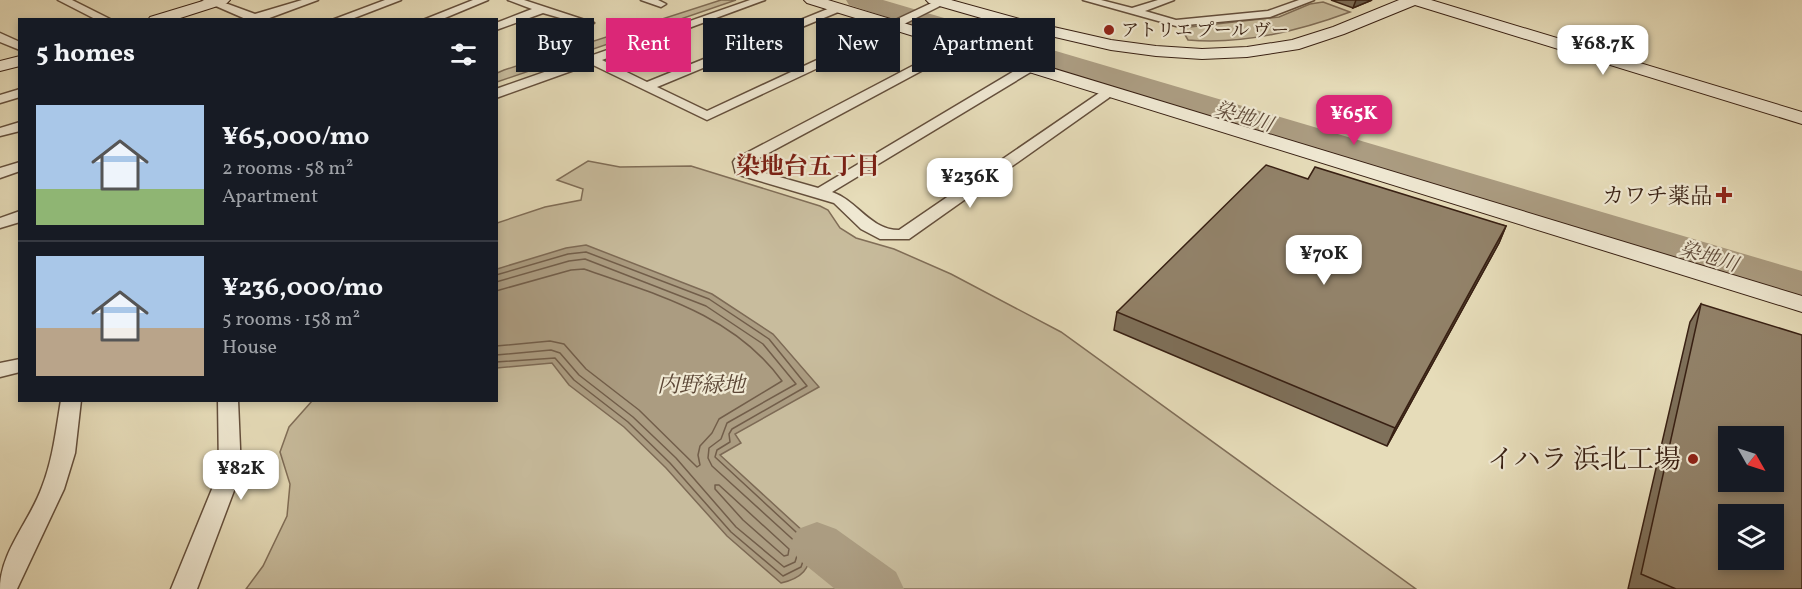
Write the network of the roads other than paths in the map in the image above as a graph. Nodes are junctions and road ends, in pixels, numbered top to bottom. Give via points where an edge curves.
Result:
1 (63, 0) edge
2 (313, 0) edge
3 (396, 0) edge
4 (483, 0) edge
5 (513, 0) edge
6 (646, 0) edge
7 (760, 0) edge
8 (812, 0) edge
9 (1088, 0) edge
10 (1169, 0) edge
11 (1309, 0) edge
12 (1414, 0) edge
13 (215, 1) edge
14 (936, 3) edge
15 (661, 4) dead end
16 (839, 8) junction
17 (543, 9) junction
18 (1132, 12) junction
19 (103, 18) edge
20 (162, 18) edge
21 (255, 18) edge
22 (260, 18) edge
23 (343, 18) edge
24 (434, 18) edge
25 (574, 18) edge
26 (876, 18) edge
27 (900, 23) edge
28 (498, 26) edge
29 (0, 37) edge
30 (18, 46) edge
31 (594, 59) edge
32 (594, 61) edge
33 (18, 62) edge
34 (816, 63) edge
35 (0, 66) edge
36 (912, 71) edge
37 (557, 72) edge
38 (1022, 72) edge
39 (1046, 72) edge
40 (646, 87) junction
41 (1110, 92) junction
42 (498, 93) edge
43 (18, 94) edge
44 (0, 99) edge
45 (1802, 117) edge
46 (18, 127) edge
47 (0, 132) edge
48 (18, 167) edge
49 (0, 172) edge
50 (820, 193) junction
51 (18, 216) edge
52 (0, 224) edge
53 (1802, 304) edge
54 (18, 366) edge
55 (0, 370) edge
56 (71, 402) edge
57 (228, 402) edge
58 (4, 589) edge
59 (184, 589) edge

1 - 19 street
2 - 22 street
3 - 23 street
4 - 24 street
5 - 17 street
6 - 15 street
7 - 31 street
8 - 16 street
9 - 18 street
10 - 18 street
11 - 18 street via 1270,14 1176,23
12 - 14 street via 1303,42 1202,53 1081,40
12 - 45 street
13 - 20 street
13 - 21 street
14 - 27 street
16 - 26 street
16 - 40 street
17 - 25 street
17 - 28 street
29 - 30 street
32 - 40 street
33 - 35 street
34 - 40 street via 707,116
36 - 50 street via 740,162 741,171
37 - 42 street
38 - 50 street
39 - 41 street
41 - 50 street via 903,235 886,235 867,226 840,200
41 - 53 street
43 - 44 street
46 - 47 street
48 - 49 street
51 - 52 street
54 - 55 street
56 - 58 street via 64,453 53,489
57 - 59 street via 230,472

